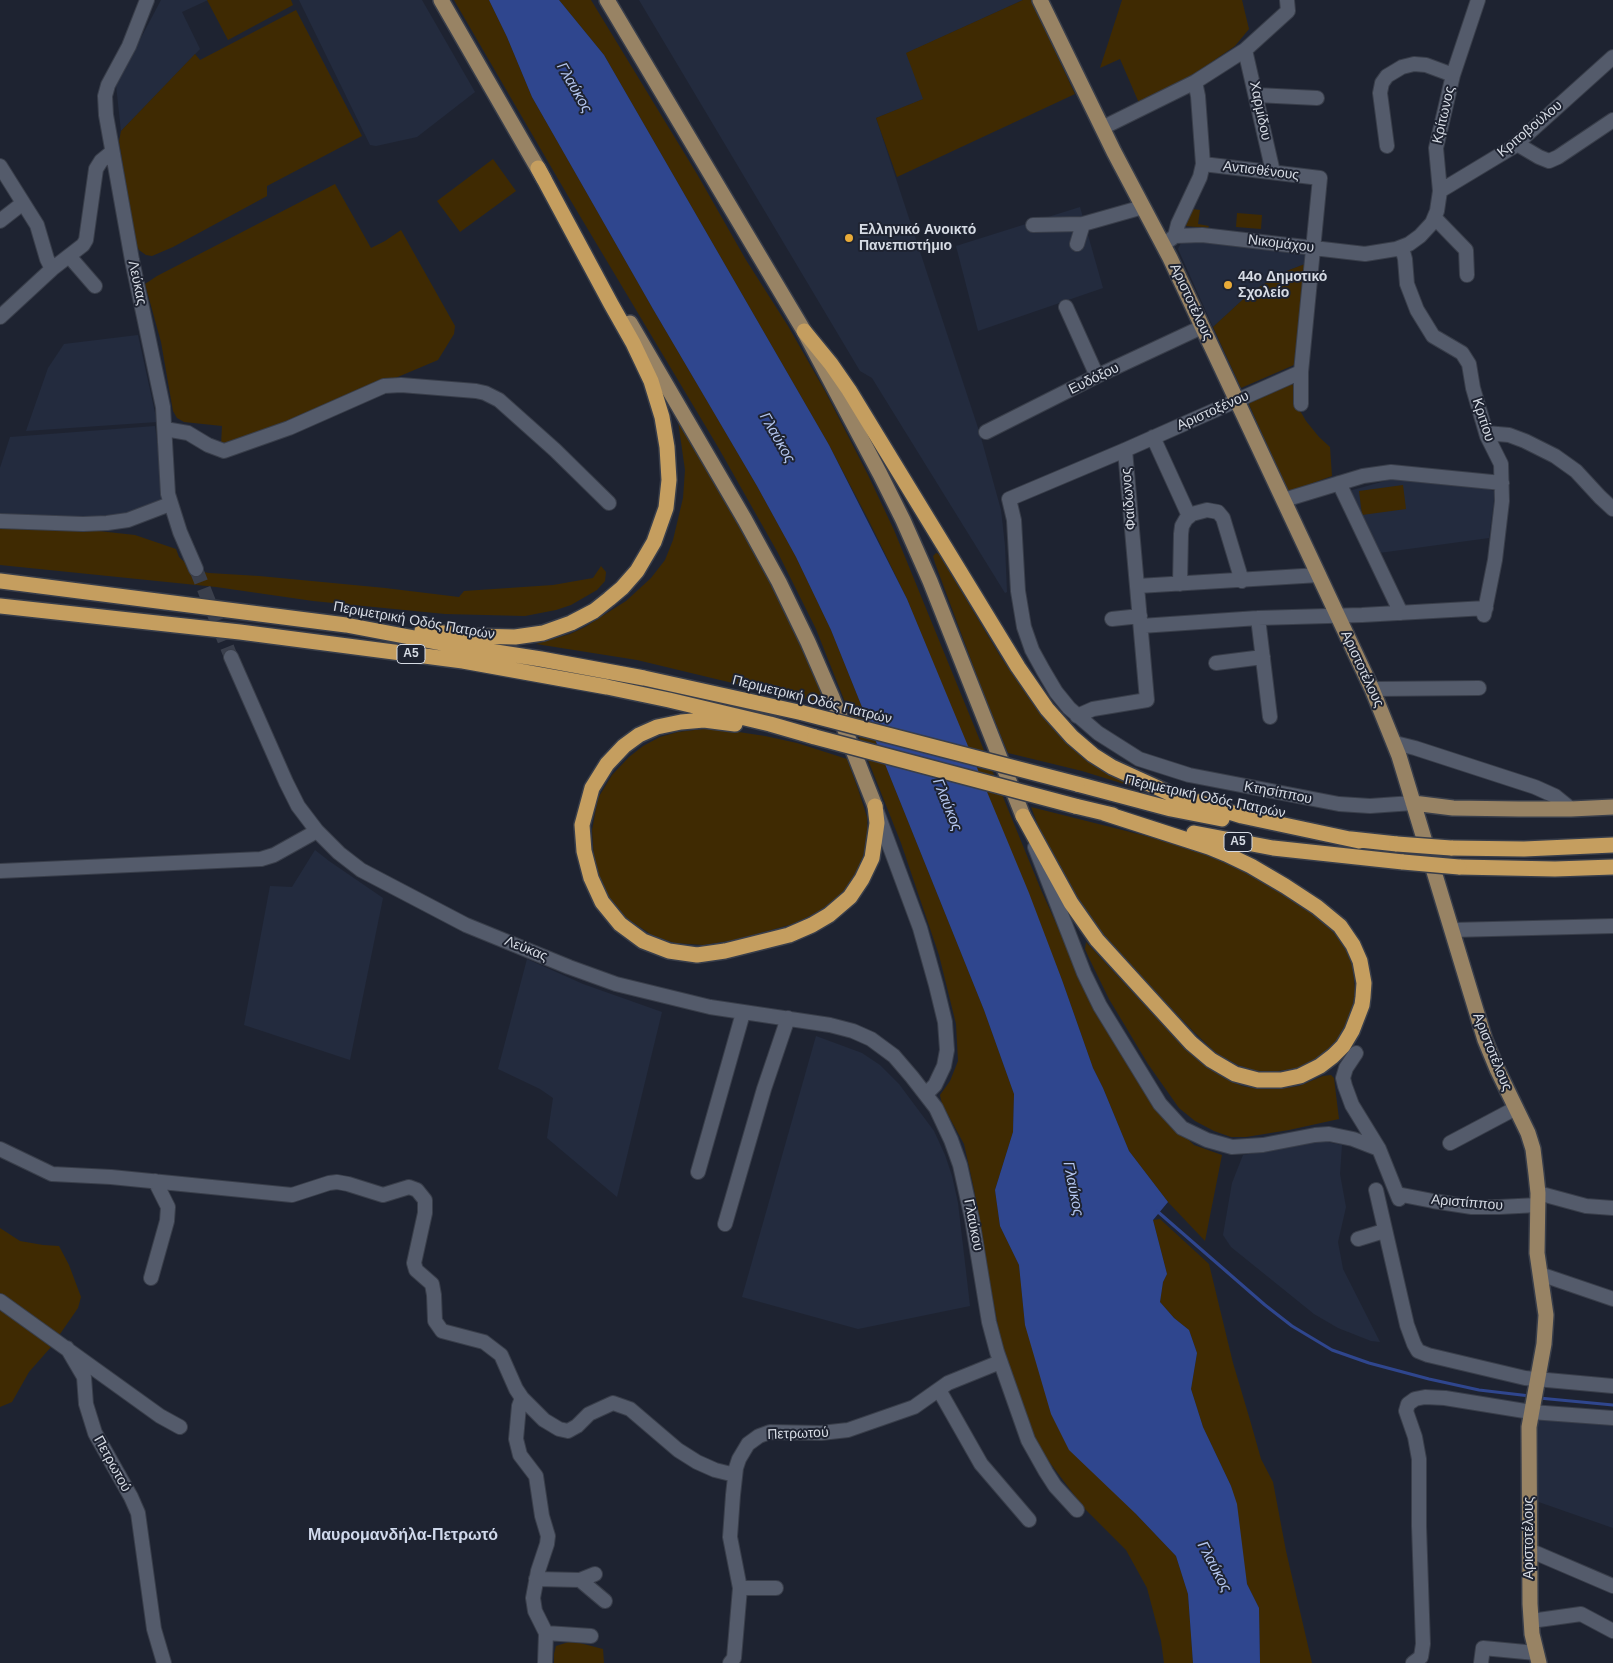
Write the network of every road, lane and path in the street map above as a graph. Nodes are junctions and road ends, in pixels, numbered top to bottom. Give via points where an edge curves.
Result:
1 (148, 0) edge
2 (442, 0) edge
3 (607, 0) edge
4 (1040, 0) edge
5 (1287, 0) edge
6 (1478, 0) edge
7 (1245, 50) junction
8 (1613, 57) edge
9 (1453, 75) junction
10 (1195, 82) junction
11 (1256, 95) junction
12 (1317, 98) dead end
13 (1613, 120) edge
14 (1102, 128) junction
15 (1517, 144) junction
16 (1387, 146) dead end
17 (112, 152) junction
18 (1203, 164) junction
19 (0, 166) edge
20 (538, 168) junction
21 (1273, 172) junction
22 (1440, 191) junction
23 (23, 203) junction
24 (1142, 207) junction
25 (1435, 218) junction
26 (0, 221) edge
27 (1084, 224) junction
28 (1033, 226) dead end
29 (1169, 240) junction
30 (1077, 244) dead end
31 (1314, 248) junction
32 (1402, 248) junction
33 (69, 256) junction
34 (52, 269) junction
35 (1467, 275) dead end
36 (95, 286) dead end
37 (1066, 307) dead end
38 (0, 317) edge
39 (1202, 327) junction
40 (804, 331) junction
41 (1301, 372) junction
42 (1098, 376) junction
43 (1236, 400) junction
44 (1301, 404) dead end
45 (165, 430) junction
46 (986, 432) dead end
47 (1486, 433) junction
48 (1153, 437) junction
49 (1125, 450) junction
50 (1339, 483) junction
51 (1502, 483) junction
52 (1284, 500) junction
53 (609, 502) dead end
54 (170, 504) junction
55 (1613, 509) edge
56 (1189, 516) junction
57 (0, 521) edge
58 (196, 569) tunnel mouth
59 (1319, 575) junction
60 (1242, 580) junction
61 (0, 581) edge
62 (1180, 584) junction
63 (1138, 586) junction
64 (0, 606) edge
65 (1401, 613) junction
66 (1020, 614) joint
67 (1337, 616) junction
68 (1258, 618) junction
69 (1112, 619) dead end
70 (1140, 622) junction
71 (346, 625) junction
72 (231, 657) tunnel mouth
73 (1263, 657) junction
74 (1216, 663) dead end
75 (1479, 688) dead end
76 (1372, 689) junction
77 (1077, 716) junction
78 (1270, 717) dead end
79 (811, 736) junction
80 (1395, 743) junction
81 (1413, 803) junction
82 (875, 806) junction
83 (1613, 808) edge
84 (1571, 809) junction
85 (1104, 813) junction
86 (1023, 816) junction
87 (317, 831) junction
88 (1359, 840) junction
89 (1613, 845) edge
90 (1613, 866) edge
91 (0, 871) edge
92 (1613, 926) edge
93 (1452, 930) junction
94 (743, 1013) junction
95 (788, 1018) junction
96 (1356, 1053) dead end
97 (926, 1094) junction
98 (1516, 1108) junction
99 (1450, 1142) dead end
100 (0, 1149) edge
101 (1379, 1150) junction
102 (698, 1172) dead end
103 (154, 1181) junction
104 (1376, 1190) dead end
105 (1538, 1199) junction
106 (1613, 1208) edge
107 (725, 1224) dead end
108 (1384, 1231) junction
109 (1358, 1239) dead end
110 (1540, 1274) junction
111 (151, 1278) dead end
112 (1613, 1299) edge
113 (0, 1300) edge
114 (67, 1348) junction
115 (1000, 1362) junction
116 (1537, 1382) junction
117 (1613, 1386) edge
118 (939, 1390) junction
119 (522, 1398) junction
120 (1532, 1409) junction
121 (1613, 1418) edge
122 (180, 1428) dead end
123 (735, 1474) junction
124 (1077, 1510) dead end
125 (1029, 1520) dead end
126 (1528, 1550) junction
127 (595, 1574) dead end
128 (536, 1579) junction
129 (580, 1580) junction
130 (1613, 1586) edge
131 (740, 1588) junction
132 (776, 1588) dead end
133 (604, 1600) dead end
134 (1531, 1622) junction
135 (1613, 1632) edge
136 (546, 1633) junction
137 (591, 1636) dead end
138 (1538, 1658) edge
139 (164, 1663) edge
140 (545, 1663) edge
141 (730, 1663) edge
142 (1414, 1663) edge
143 (1482, 1663) edge

1 - 17 street, Λεύκας via 106,90
2 - 20 main road
3 - 40 main road
4 - 14 main road, Αριστοτέλους
5 - 7 street via 1288,11
6 - 9 street, Κρίτωνος
7 - 10 street
7 - 11 street, Χαρμίδου
8 - 15 street, Κριτοβούλου
9 - 16 street via 1414,64 1386,76 1380,97
9 - 22 street, Κρίτωνος via 1436,150
10 - 14 street
10 - 18 street
11 - 12 street
11 - 21 street, Χαρμίδου
13 - 15 street via 1549,161
14 - 24 main road, Αριστοτέλους
15 - 22 street, Κριτοβούλου
17 - 33 street via 101,160 96,169 86,240
17 - 45 street, Λεύκας
18 - 21 street, Αντισθένους
18 - 29 street
19 - 23 street
20 - 71 highway via 633,343 655,392 664,431 669,480 666,508 654,542 637,571 609,600 571,623 543,633 493,637
20 - 82 main road via 779,582 832,697
21 - 31 street, Αντισθένους via 1320,178
22 - 25 street, Κρίτωνος
23 - 26 street
23 - 34 street via 40,232
24 - 27 street
24 - 29 main road, Αριστοτέλους
25 - 32 street via 1423,234
25 - 35 street via 1466,250
27 - 28 street
27 - 30 street
29 - 31 street, Νικομάχου via 1217,236
29 - 39 main road, Αριστοτέλους
31 - 32 street, Νικομάχου via 1365,254
31 - 41 street
32 - 47 street, Κριτίου via 1407,284 1416,310 1433,336 1462,353 1469,364
33 - 34 street
33 - 36 street
34 - 38 street
37 - 42 street
39 - 42 street, Ευδόξου
39 - 43 main road, Αριστοτέλους
40 - 86 main road via 903,520
40 - 88 highway via 849,390 1018,667 1047,709 1072,737 1112,767 1169,794 1242,816
41 - 43 street, Αριστοξένου
41 - 44 street
42 - 46 street, Ευδόξου
43 - 48 street, Αριστοξένου
43 - 52 main road, Αριστοτέλους
45 - 53 street via 188,433 224,451 296,425 384,386 476,391 499,400
45 - 54 street, Λεύκας
47 - 51 street, Κριτίου via 1501,464
47 - 55 street via 1510,436 1555,456 1576,470
48 - 49 street, Αριστοξένου
48 - 56 street
49 - 63 street, Φαίδωνος
49 - 66 street, Φαίδωνος via 1009,498 1014,520
50 - 51 street via 1397,471
50 - 52 street
50 - 65 street
51 - 65 street, Κριτίου via 1497,542 1485,611
52 - 59 main road, Αριστοτέλους
54 - 57 street via 128,520 107,523
54 - 58 street, Λεύκας
56 - 60 street via 1207,510 1221,515
56 - 62 street via 1181,530
59 - 60 street
59 - 67 main road, Αριστοτέλους
60 - 62 street
61 - 71 highway, Περιμετρική Οδός Πατρών / Α5
62 - 63 street
63 - 70 street, Φαίδωνος
64 - 79 highway, Α5 via 240,632 462,661 669,700
65 - 67 street
66 - 77 street, Κτησίππου via 1042,670
67 - 68 street
67 - 76 main road, Αριστοτέλους
68 - 70 street
68 - 73 street
69 - 70 street
70 - 77 street, Φαίδωνος via 1147,700 1093,709
71 - 88 highway, Περιμετρική Οδός Πατρών / Α5, bridge via 644,678 803,713 1171,809 1257,826
72 - 87 street, Λεύκας via 291,792
73 - 74 street
73 - 78 street
75 - 76 street
76 - 80 main road, Αριστοτέλους
77 - 81 street, Κτησίππου via 1134,756 1190,775 1339,804
79 - 82 highway via 704,720 657,727 624,746 607,764 592,788 582,825 590,878 602,902 620,924 643,941 669,951 697,954 752,945 812,925 850,897 862,879 872,858 877,823
79 - 85 highway, Α5, bridge
80 - 81 main road, Αριστοτέλους
80 - 84 street via 1535,787 1555,796
81 - 84 main road, Κτησίππου via 1454,808
81 - 93 main road, Αριστοτέλους
82 - 97 street via 920,928 945,1022 944,1066 935,1085
83 - 84 main road, Κτησίππου
85 - 86 highway via 1235,858 1285,886 1340,926 1360,961 1363,997 1352,1031 1333,1056 1300,1076 1280,1080 1258,1080 1235,1074 1211,1060 1191,1043 1097,940 1070,903
85 - 90 highway, Α5, bridge via 1222,840 1314,854 1459,867
86 - 101 street via 1081,966 1100,1006 1160,1104 1182,1128 1232,1147 1330,1134
87 - 91 street via 261,859
87 - 94 street, Λεύκας via 361,870 466,925 616,984
88 - 89 highway, Περιμετρική Οδός Πατρών / Α5, bridge via 1451,848
92 - 93 street
93 - 98 main road, Αριστοτέλους via 1485,1040
94 - 95 street, Λεύκας
94 - 102 street
95 - 97 street, Λεύκας via 830,1025 871,1039 886,1049
95 - 107 street
96 - 101 street via 1343,1078 1352,1105
97 - 115 street, Γλαύκου via 936,1108 960,1165 989,1322
98 - 99 street
98 - 105 main road, Αριστοτέλους via 1528,1133
100 - 103 street via 52,1174
101 - 105 street, Αριστίππου via 1398,1196 1472,1207 1499,1207
103 - 111 street via 168,1207 168,1214
103 - 119 street via 292,1194 337,1182 383,1195 408,1187 417,1190 425,1200 425,1213 414,1263 416,1270 432,1284 435,1321 442,1330 484,1342 501,1356
104 - 108 street
105 - 106 street, Αριστίππου
105 - 110 main road, Αριστοτέλους
108 - 109 street
108 - 116 street via 1407,1325 1418,1350
110 - 112 street
110 - 116 main road, Αριστοτέλους via 1546,1324
113 - 114 street, Πετρωτού
114 - 122 street
114 - 139 street, Πετρωτού via 84,1377 86,1404 94,1433 138,1513 154,1629
115 - 118 street, Πετρωτού via 954,1380
115 - 124 street, Γλαύκου via 1035,1453 1056,1486
116 - 117 street
116 - 120 main road, Αριστοτέλους
118 - 123 street, Πετρωτού via 909,1409 840,1431 765,1433 744,1449
118 - 125 street via 981,1464
119 - 123 street via 544,1420 568,1431 589,1414 613,1403 630,1409 697,1462
119 - 128 street via 516,1439 520,1454 536,1476 548,1536
120 - 121 street
120 - 126 main road, Αριστοτέλους
120 - 142 street via 1425,1397 1406,1405 1416,1444 1419,1479 1423,1644 1421,1657
123 - 131 street, Πετρωτού via 730,1537
126 - 130 street
126 - 134 main road, Αριστοτέλους
127 - 129 street
128 - 129 street
128 - 136 street via 535,1611
129 - 133 street
131 - 132 street
131 - 141 street, Πετρωτού via 734,1658
134 - 135 street via 1581,1614
134 - 138 main road, Αριστοτέλους
136 - 137 street
136 - 140 street
138 - 143 street via 1483,1648

